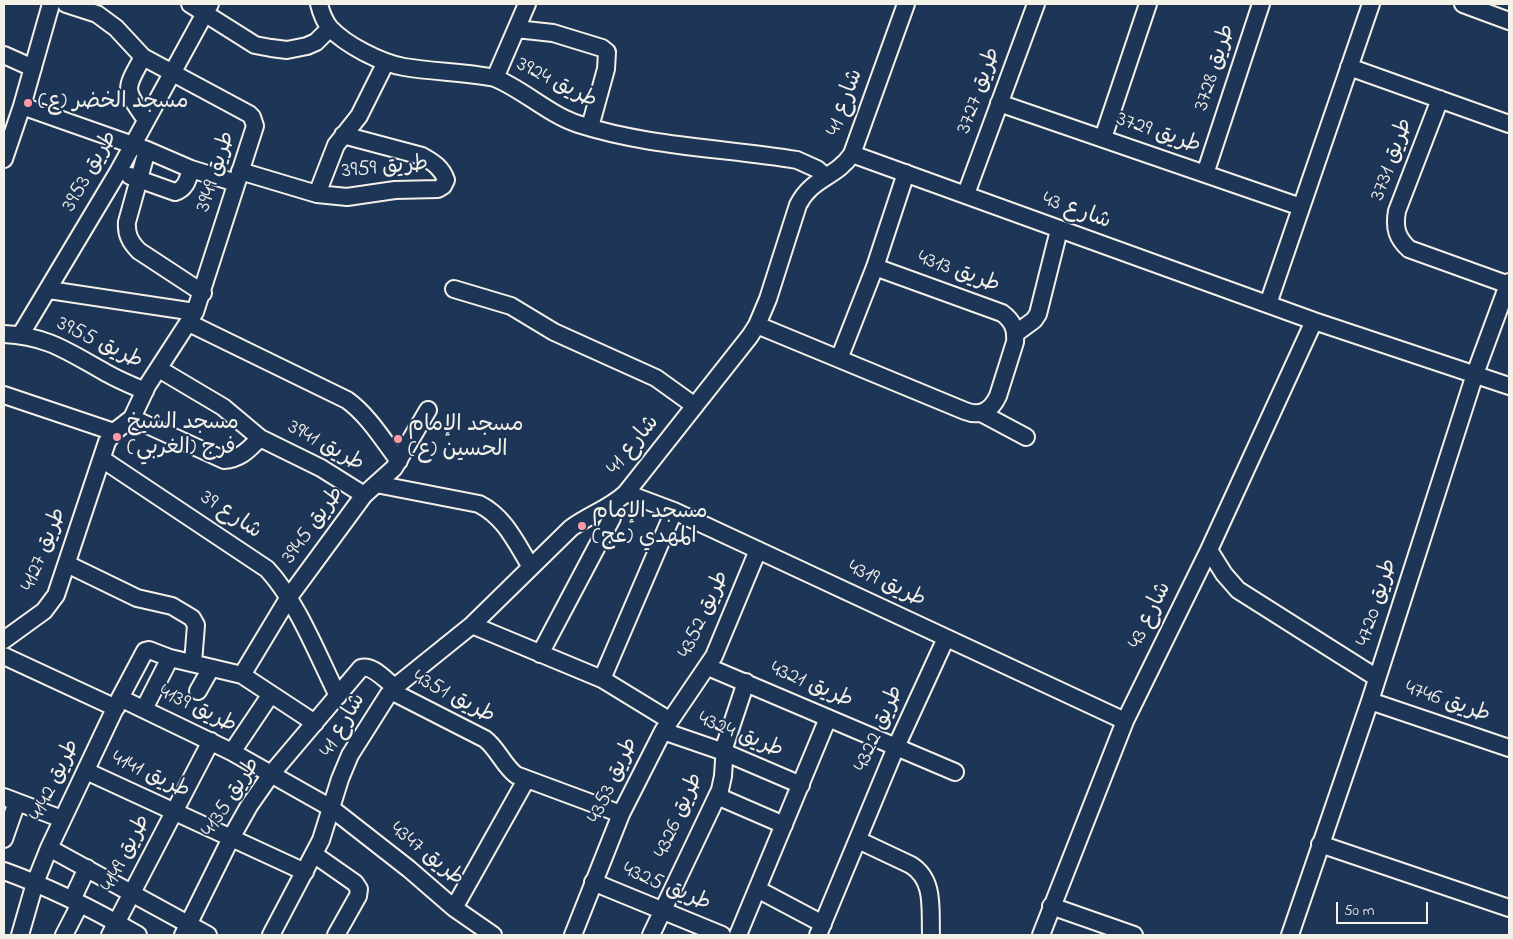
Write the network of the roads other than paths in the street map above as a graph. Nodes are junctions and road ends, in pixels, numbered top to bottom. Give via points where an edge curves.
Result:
1 (51, 4) edge
2 (66, 4) edge
3 (190, 4) edge
4 (319, 4) edge
5 (527, 4) edge
6 (1036, 4) edge
7 (1148, 4) edge
8 (1261, 4) edge
9 (1371, 4) edge
10 (1467, 4) edge
11 (899, 7) edge
12 (208, 9) edge
13 (1509, 21) edge
14 (330, 28) junction
15 (516, 29) junction
16 (4, 55) edge
17 (143, 57) junction
18 (386, 62) junction
19 (1349, 67) junction
20 (33, 68) junction
21 (173, 72) junction
22 (495, 78) junction
23 (1440, 98) junction
24 (999, 103) junction
25 (22, 106) junction
26 (146, 120) junction
27 (1509, 124) edge
28 (590, 127) junction
29 (343, 135) junction
30 (1102, 138) junction
31 (140, 148) junction
32 (852, 154) junction
33 (4, 159) edge
34 (191, 169) junction
35 (118, 172) junction
36 (906, 173) junction
37 (1205, 174) junction
38 (825, 176) junction
39 (238, 177) junction
40 (139, 180) junction
41 (317, 194) junction
42 (966, 194) junction
43 (1301, 207) junction
44 (1059, 230) junction
45 (875, 267) junction
46 (1509, 284) edge
47 (454, 289) dead end
48 (49, 290) junction
49 (203, 293) junction
50 (1268, 304) junction
51 (192, 318) junction
52 (1314, 321) junction
53 (757, 325) junction
54 (4, 334) edge
55 (21, 334) junction
56 (1016, 334) junction
57 (839, 359) junction
58 (159, 369) junction
59 (1475, 374) junction
60 (1509, 386) edge
61 (144, 391) junction
62 (4, 395) edge
63 (695, 406) junction
64 (428, 410) dead end
65 (981, 414) junction
66 (132, 418) junction
67 (114, 432) junction
68 (1026, 437) dead end
69 (260, 438) junction
70 (102, 459) junction
71 (399, 461) junction
72 (370, 489) junction
73 (626, 493) junction
74 (607, 508) junction
75 (674, 511) junction
76 (758, 550) junction
77 (1209, 550) junction
78 (67, 564) junction
79 (531, 567) junction
80 (289, 598) junction
81 (472, 625) junction
82 (946, 638) junction
83 (4, 640) edge
84 (540, 654) junction
85 (4, 656) edge
86 (170, 658) junction
87 (193, 663) junction
88 (708, 667) junction
89 (211, 668) junction
90 (242, 675) junction
91 (1377, 678) junction
92 (602, 679) junction
93 (746, 682) junction
94 (393, 689) junction
95 (198, 690) dead end
96 (271, 694) junction
97 (338, 696) junction
98 (1370, 701) junction
99 (118, 703) junction
100 (144, 709) junction
101 (828, 718) junction
102 (1125, 721) junction
103 (316, 723) junction
104 (666, 725) junction
105 (211, 741) junction
106 (896, 747) junction
107 (1509, 748) edge
108 (232, 752) junction
109 (724, 752) junction
110 (86, 771) junction
111 (955, 772) dead end
112 (272, 773) junction
113 (526, 780) junction
114 (801, 785) junction
115 (717, 796) junction
116 (10, 799) edge
117 (331, 808) junction
118 (174, 812) junction
119 (621, 814) junction
120 (62, 819) junction
121 (784, 825) junction
122 (231, 838) junction
123 (4, 840) edge
124 (858, 840) junction
125 (1320, 844) junction
126 (49, 848) junction
127 (314, 855) junction
128 (87, 868) junction
129 (4, 871) edge
130 (305, 872) junction
131 (593, 882) junction
132 (35, 883) junction
133 (757, 889) junction
134 (133, 893) junction
135 (76, 902) junction
136 (1051, 906) junction
137 (454, 908) junction
138 (1509, 908) edge
139 (662, 911) junction
140 (114, 929) edge
141 (820, 929) edge
142 (185, 930) edge
143 (20, 935) edge
144 (64, 935) edge
145 (138, 935) edge
146 (208, 935) edge
147 (270, 935) edge
148 (336, 935) edge
149 (493, 935) edge
150 (573, 935) edge
151 (651, 935) edge
152 (722, 935) edge
153 (738, 935) edge
154 (931, 935) edge
155 (1041, 935) edge
156 (1134, 935) edge
157 (1290, 935) edge

1 - 20 street
2 - 17 street, طريق 3949 via 107,20
3 - 12 street
4 - 14 street
5 - 15 street
6 - 24 street, طريق 3727
7 - 30 street
8 - 37 street, طريق 3728
9 - 19 street
10 - 13 street
11 - 32 street, شارع 41
12 - 14 street via 255,45 287,50 316,42
12 - 21 street, طريق 3953
14 - 18 street, طريق 3924 via 356,47
15 - 22 street
15 - 28 street via 553,33 607,52 606,69
16 - 20 street
17 - 21 street, طريق 3949
17 - 26 street via 128,89
18 - 22 street, طريق 3924
18 - 29 street via 363,109
19 - 23 street, طريق 3731
19 - 43 street
20 - 25 street
21 - 26 street, طريق 3953
21 - 39 street, طريق 3949 via 252,117 255,130
22 - 28 street, طريق 3924 via 566,119
23 - 27 street, طريق 3731
23 - 46 street, طريق 3731 via 1397,211 1396,232 1410,249
24 - 30 street, طريق 3729
24 - 42 street, طريق 3727
25 - 31 street, طريق 3959
25 - 33 street
26 - 31 street, طريق 3953
28 - 38 street, طريق 3924 via 659,143 798,160
29 - 41 street
29 - 41 street, طريق 3959 via 422,156 433,162 446,180 438,188 347,197
30 - 37 street, طريق 3729
31 - 34 street, طريق 3959
31 - 35 street, طريق 3953
31 - 40 street
32 - 36 street, شارع 43
32 - 38 street, شارع 41 via 839,168
34 - 39 street, طريق 3959
34 - 40 street via 186,183 175,192
35 - 40 street
35 - 48 street, طريق 3953
36 - 42 street, شارع 43
36 - 45 street
37 - 43 street, طريق 3729
38 - 53 street, شارع 41 via 808,188 798,205
39 - 41 street, طريق 3959
39 - 49 street, طريق 3949
40 - 49 street via 127,222 129,238 139,250
42 - 44 street, شارع 43
43 - 50 street
44 - 50 street, شارع 43
44 - 56 street via 1038,314
45 - 56 street, طريق 4313 via 1002,313 1009,318
45 - 57 street
46 - 59 street, طريق 3731
47 - 63 street via 511,306 554,332 656,378
48 - 51 street
48 - 55 street, طريق 3953
49 - 51 street, طريق 3949
50 - 52 street, شارع 43
51 - 58 street, طريق 3949
51 - 71 street via 356,406
52 - 59 street, شارع 43
52 - 77 street, شارع 43
53 - 57 street
53 - 63 street, شارع 41
54 - 55 street, طريق 3955
55 - 61 street, طريق 3955 via 55,344
56 - 65 street via 994,404
57 - 65 street via 972,414
58 - 61 street, طريق 3949
58 - 69 street via 223,407
59 - 60 street, شارع 43
59 - 91 street, طريق 4720
61 - 66 street, طريق 3949
62 - 67 street
63 - 73 street, شارع 41
64 - 71 street, طريق 3945
65 - 68 street
66 - 67 street, طريق 3949
66 - 69 street, طريق 3941 via 224,460 241,456
67 - 70 street
69 - 72 street, طريق 3941
70 - 78 street, طريق 4127
70 - 80 street, شارع 39 via 267,568
71 - 72 street, طريق 3945
72 - 79 street via 479,504 499,517
72 - 80 street, طريق 3945
73 - 74 street, شارع 41
73 - 75 street, طريق 4319
74 - 79 street, شارع 41 via 571,528
74 - 84 street via 612,518
75 - 76 street, طريق 4319
75 - 92 street
76 - 82 street, طريق 4319
76 - 88 street, طريق 4352
77 - 91 street via 1238,590
77 - 102 street, شارع 43
78 - 83 street, طريق 4127 via 51,604
78 - 87 street via 136,598 172,606 192,618 196,625
79 - 81 street, شارع 41
80 - 90 street, طريق 3945
80 - 97 street, شارع 39
81 - 84 street
81 - 94 street, شارع 41
82 - 102 street, طريق 4319
82 - 106 street, طريق 4322
84 - 92 street
85 - 99 street, طريق 4139
86 - 87 street
86 - 99 street, طريق 4142 via 145,651
86 - 100 street
87 - 89 street
88 - 93 street, طريق 4321
88 - 104 street, طريق 4352
89 - 90 street
89 - 95 street
90 - 96 street
91 - 98 street, طريق 4720
92 - 104 street
93 - 101 street, طريق 4321
93 - 109 street, طريق 4326
94 - 97 street via 364,666
94 - 113 street, طريق 4351 via 485,739 509,770
94 - 117 street, شارع 41 via 350,755
96 - 103 street
96 - 108 street
97 - 103 street, طريق 4135
98 - 107 street, طريق 4746
98 - 125 street, طريق 4720
99 - 100 street, طريق 4139
99 - 110 street, طريق 4142
100 - 105 street, طريق 4139
101 - 106 street, طريق 4321
101 - 114 street, طريق 4324
102 - 136 street, شارع 43
103 - 112 street, طريق 4135
104 - 109 street, طريق 4324
104 - 119 street, طريق 4353
105 - 108 street, طريق 4139
105 - 118 street, طريق 4149
106 - 111 street, طريق 4321
106 - 124 street, طريق 4322
108 - 112 street, طريق 4139
109 - 114 street, طريق 4324
109 - 115 street, طريق 4326 via 723,776
110 - 118 street, طريق 4141
110 - 120 street, طريق 4142
112 - 117 street, طريق 4139
112 - 122 street, طريق 4135
113 - 119 street, طريق 4351
113 - 137 street
114 - 121 street, طريق 4324
115 - 121 street
115 - 139 street, طريق 4326
116 - 120 street
116 - 123 street
117 - 127 street, شارع 41
117 - 137 street, طريق 4347 via 409,868
118 - 122 street, طريق 4141
118 - 134 street, طريق 4149
119 - 131 street, طريق 4353
120 - 126 street, طريق 4142
121 - 133 street, طريق 4324
122 - 130 street, طريق 4141
122 - 142 street, طريق 4135
124 - 141 street, طريق 4322
124 - 154 street via 911,864 925,876
125 - 138 street
125 - 157 street, طريق 4720
126 - 128 street
126 - 132 street, طريق 4142
127 - 130 street, شارع 41
127 - 148 street via 359,889
128 - 134 street
128 - 135 street
129 - 132 street
130 - 147 street, شارع 41
131 - 139 street, طريق 4325
131 - 150 street, طريق 4353
132 - 135 street
132 - 143 street, طريق 4142
133 - 141 street, طريق 4322
133 - 153 street, طريق 4324
134 - 140 street, طريق 4149
134 - 142 street
135 - 140 street
135 - 144 street
136 - 155 street, شارع 43
136 - 156 street
137 - 149 street, طريق 4347
139 - 151 street, طريق 4326
139 - 152 street, طريق 4325
140 - 145 street
142 - 146 street

